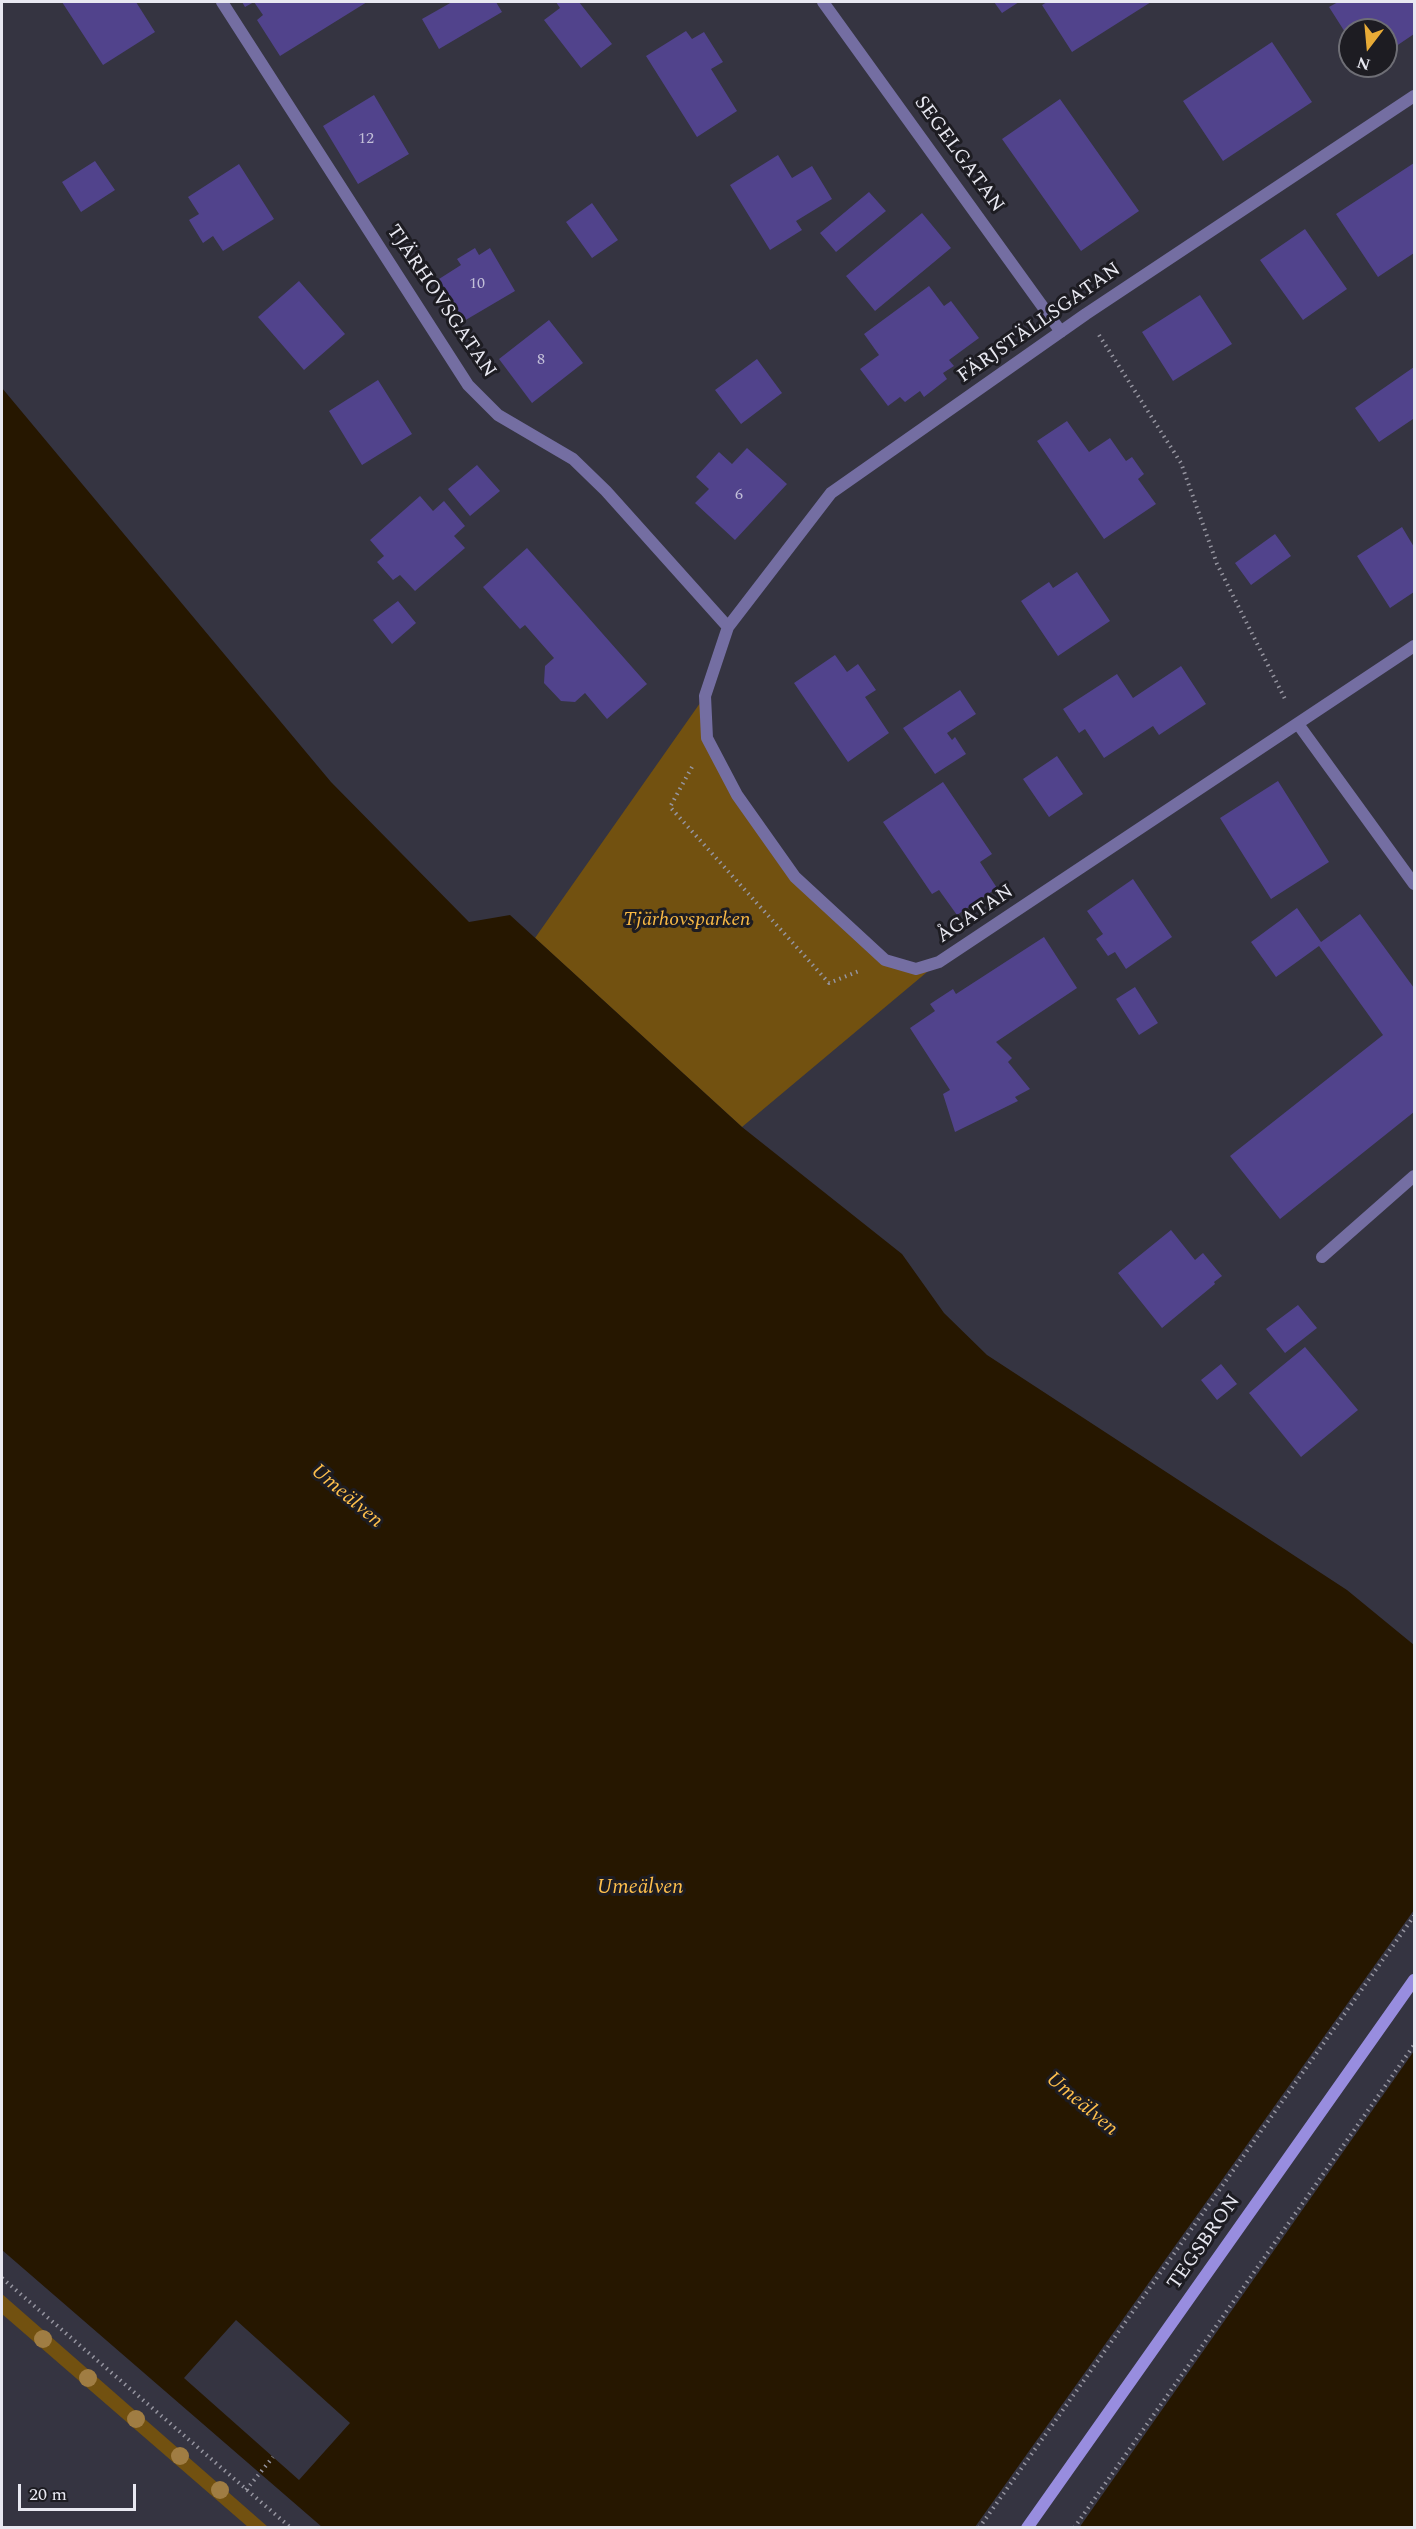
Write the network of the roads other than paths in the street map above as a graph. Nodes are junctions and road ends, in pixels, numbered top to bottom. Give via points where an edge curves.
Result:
1 (222, 2) edge
2 (823, 2) edge
3 (1414, 96) edge
4 (1061, 332) junction
5 (728, 627) junction
6 (1414, 646) edge
7 (1298, 724) junction
8 (1414, 884) edge
9 (1414, 1176) edge
10 (1322, 1257) dead end
11 (1414, 1980) edge
12 (1027, 2528) edge

1 - 5 street, TJÄRHOVSGATAN via 468,385 498,415 573,459
2 - 4 street, SEGELGATAN
3 - 4 street, FÄRJSTÄLLSGATAN
4 - 5 street, FÄRJSTÄLLSGATAN via 831,493
5 - 7 street, ÅGATAN via 705,696 707,738 737,795 795,877 885,960 916,969 939,962
6 - 7 street, ÅGATAN
7 - 8 street
9 - 10 street
11 - 12 main road, TEGSBRON

